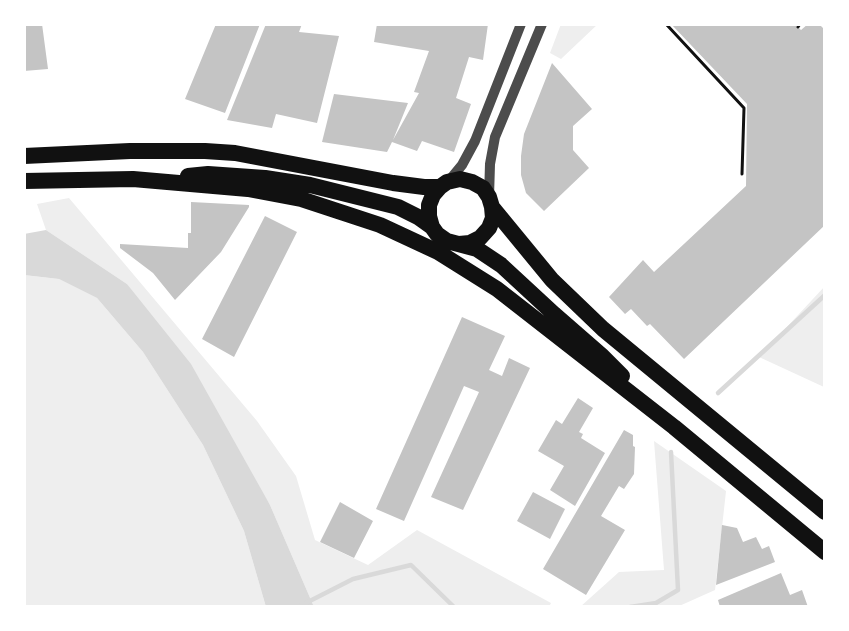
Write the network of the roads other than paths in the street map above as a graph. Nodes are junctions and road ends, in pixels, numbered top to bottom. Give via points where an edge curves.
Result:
1 (521, 24) edge
2 (542, 24) edge
3 (24, 156) edge
4 (133, 179) junction
5 (24, 181) edge
6 (444, 184) junction
7 (491, 202) junction
8 (432, 227) junction
9 (459, 244) junction
10 (674, 427) junction
11 (825, 512) edge
12 (825, 552) edge

1 - 6 street via 475,141 462,165
2 - 7 street via 495,137 490,164
3 - 6 highway via 205,151 393,183 424,187
4 - 5 highway
4 - 8 highway via 208,174 310,185 398,207
4 - 10 highway via 248,189 301,199 380,225 438,252 497,289
6 - 7 highway via 459,179 472,182 483,188
6 - 8 highway via 429,205
7 - 9 highway via 489,228 470,243
7 - 11 highway via 552,280 603,329
8 - 9 highway via 447,241
9 - 10 highway via 477,249 501,265
10 - 12 highway

